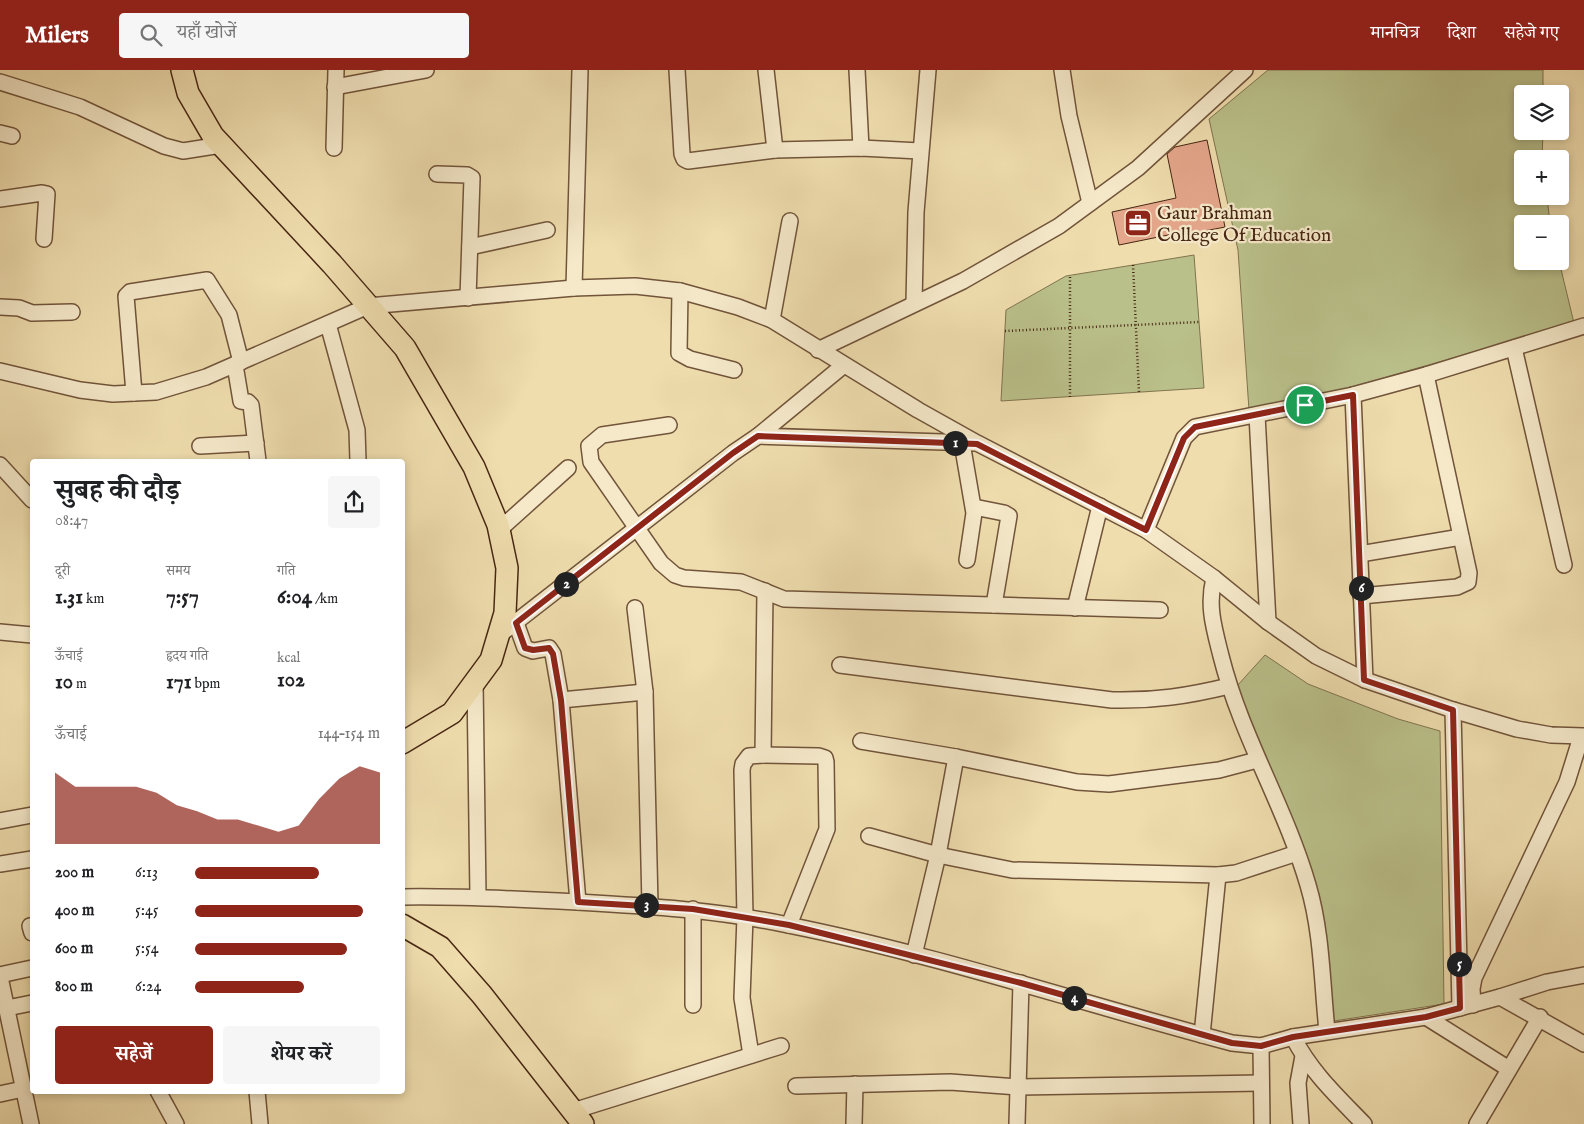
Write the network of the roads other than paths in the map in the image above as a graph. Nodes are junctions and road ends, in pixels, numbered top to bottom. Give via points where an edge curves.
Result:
1 (182, 70) edge
2 (336, 70) edge
3 (426, 70) edge
4 (580, 70) edge
5 (677, 70) edge
6 (766, 70) edge
7 (857, 70) edge
8 (928, 70) edge
9 (1062, 70) edge
10 (1239, 72) edge
11 (0, 82) edge
12 (335, 87) junction
13 (221, 145) junction
14 (334, 148) dead end
15 (861, 148) junction
16 (775, 150) junction
17 (920, 151) junction
18 (437, 174) dead end
19 (0, 199) edge
20 (1090, 203) junction
21 (790, 221) dead end
22 (547, 230) dead end
23 (44, 239) dead end
24 (470, 246) junction
25 (574, 288) junction
26 (680, 291) junction
27 (468, 298) junction
28 (914, 303) junction
29 (368, 306) junction
30 (0, 307) edge
31 (72, 312) dead end
32 (772, 320) junction
33 (328, 324) junction
34 (1584, 326) edge
35 (1514, 348) junction
36 (818, 350) junction
37 (238, 363) junction
38 (844, 365) junction
39 (734, 370) dead end
40 (0, 371) edge
41 (1426, 375) junction
42 (134, 393) junction
43 (1353, 395) junction
44 (1257, 416) junction
45 (670, 425) dead end
46 (758, 436) junction
47 (256, 443) junction
48 (962, 443) junction
49 (977, 444) junction
50 (200, 446) dead end
51 (258, 459) edge
52 (358, 459) edge
53 (0, 465) edge
54 (568, 468) dead end
55 (30, 498) edge
56 (1100, 506) junction
57 (974, 507) junction
58 (638, 527) junction
59 (500, 530) junction
60 (1146, 530) junction
61 (1461, 537) junction
62 (1360, 554) junction
63 (967, 560) dead end
64 (1564, 565) dead end
65 (1214, 578) junction
66 (765, 591) junction
67 (1361, 596) junction
68 (994, 606) junction
69 (635, 608) dead end
70 (1075, 608) junction
71 (1160, 610) dead end
72 (1268, 622) junction
73 (516, 623) junction
74 (0, 632) edge
75 (30, 635) edge
76 (498, 636) junction
77 (840, 665) dead end
78 (1364, 680) junction
79 (476, 682) junction
80 (1229, 686) junction
81 (645, 692) junction
82 (561, 700) junction
83 (1453, 710) junction
84 (1583, 737) edge
85 (405, 741) edge
86 (861, 741) dead end
87 (763, 755) junction
88 (956, 757) junction
89 (1257, 760) junction
90 (30, 815) edge
91 (0, 821) edge
92 (869, 836) dead end
93 (1297, 853) junction
94 (938, 854) junction
95 (30, 859) edge
96 (0, 864) edge
97 (1218, 875) junction
98 (478, 896) junction
99 (405, 897) edge
100 (578, 902) junction
101 (650, 905) junction
102 (693, 909) junction
103 (745, 917) junction
104 (789, 925) junction
105 (405, 927) edge
106 (914, 955) junction
107 (30, 968) edge
108 (1584, 975) edge
109 (0, 976) edge
110 (1021, 983) junction
111 (1500, 997) junction
112 (30, 1004) edge
113 (693, 1005) dead end
114 (1466, 1006) junction
115 (5, 1016) edge
116 (1426, 1017) junction
117 (1540, 1017) junction
118 (1327, 1031) junction
119 (1202, 1035) junction
120 (1293, 1037) junction
121 (1584, 1044) edge
122 (781, 1046) dead end
123 (1261, 1046) junction
124 (752, 1055) junction
125 (1303, 1056) junction
126 (1509, 1069) junction
127 (1261, 1083) junction
128 (855, 1084) junction
129 (796, 1086) dead end
130 (1019, 1087) junction
131 (23, 1088) junction
132 (0, 1094) edge
133 (160, 1094) edge
134 (257, 1094) edge
135 (578, 1118) edge
136 (31, 1124) edge
137 (176, 1124) edge
138 (260, 1124) edge
139 (854, 1124) edge
140 (1017, 1124) edge
141 (1262, 1124) edge
142 (1301, 1124) edge
143 (1364, 1124) edge
144 (1477, 1124) edge

1 - 13 highway via 188,92
2 - 12 street
3 - 12 street
4 - 25 street
5 - 16 street via 684,158 694,160
6 - 16 street
7 - 15 street
8 - 17 street
9 - 20 street
10 - 20 street via 1138,168
11 - 13 street via 80,107 164,146 183,151
12 - 14 street
13 - 29 highway
15 - 16 street
15 - 17 street
17 - 28 street
18 - 24 street via 472,178
19 - 23 street via 48,194
20 - 28 street via 1059,226 963,281
21 - 32 street
22 - 24 street
24 - 27 street
25 - 26 street via 635,286
25 - 27 street
26 - 32 street
26 - 39 street via 678,353 690,360
27 - 29 street
28 - 36 street
29 - 33 street
29 - 59 highway via 405,348 474,467
30 - 31 street via 19,308 32,313
32 - 36 street
33 - 37 street
33 - 52 street via 357,430
34 - 35 street
35 - 41 street
35 - 64 street
36 - 38 street
37 - 42 street via 206,377 156,392
37 - 42 street via 229,315 207,280 130,292 126,296
37 - 47 street via 240,401 251,405
38 - 46 street
38 - 49 street
40 - 42 street via 80,390
41 - 43 street
41 - 61 street
43 - 44 street
43 - 62 street
44 - 60 street via 1201,424 1189,432
44 - 72 street
45 - 58 street via 602,435 589,446 591,462
46 - 48 street
46 - 58 street
47 - 50 street
47 - 51 street
48 - 49 street
48 - 57 street
49 - 56 street
53 - 55 street
54 - 59 street
56 - 60 street
56 - 70 street
57 - 63 street
57 - 68 street via 1009,516
58 - 66 street via 662,563 675,575 742,582
58 - 73 street
59 - 76 highway via 507,568 505,613
60 - 65 street
61 - 62 street
61 - 67 street via 1469,574 1464,586
62 - 67 street
65 - 72 street
65 - 80 street via 1210,594 1211,617
66 - 68 street via 784,599
66 - 87 street
67 - 78 street
68 - 70 street
69 - 81 street
70 - 71 street
72 - 78 street via 1316,656
73 - 76 street
73 - 82 street via 525,648 552,651
74 - 75 street
76 - 79 highway via 491,660
77 - 80 street via 1112,700 1180,698
78 - 83 street
79 - 85 highway via 452,712
79 - 98 street
80 - 89 street
81 - 82 street
81 - 101 street
82 - 100 street
83 - 84 street via 1517,729
83 - 114 street
84 - 114 street via 1567,782 1474,978
86 - 88 street
87 - 103 street via 749,756 742,770
87 - 104 street via 819,756 826,762 827,828
88 - 89 street via 1077,782 1109,784 1220,770
88 - 94 street
89 - 93 street
90 - 91 street
92 - 94 street
93 - 97 street via 1236,873
93 - 118 street via 1316,923
94 - 97 street via 1012,870
94 - 106 street
95 - 96 street
97 - 119 street
98 - 99 street
98 - 100 street
100 - 101 street
101 - 102 street
102 - 103 street
102 - 113 street
103 - 104 street
103 - 124 street via 742,998
104 - 106 street
105 - 135 highway via 440,947 482,995
106 - 110 street
107 - 109 street
108 - 111 street via 1547,982
109 - 115 street
110 - 119 street
110 - 130 street
111 - 114 street
111 - 117 street
112 - 115 street
114 - 116 street
115 - 131 street
116 - 118 street
116 - 126 street
117 - 121 street
117 - 126 street
118 - 120 street
119 - 123 street
120 - 123 street
120 - 125 street
122 - 124 street
123 - 127 street
124 - 135 street
125 - 142 street via 1298,1083
125 - 143 street via 1321,1080
126 - 144 street
127 - 130 street
127 - 141 street
128 - 129 street
128 - 130 street via 950,1082
128 - 139 street
130 - 140 street
131 - 132 street
131 - 136 street
133 - 137 street
134 - 138 street

